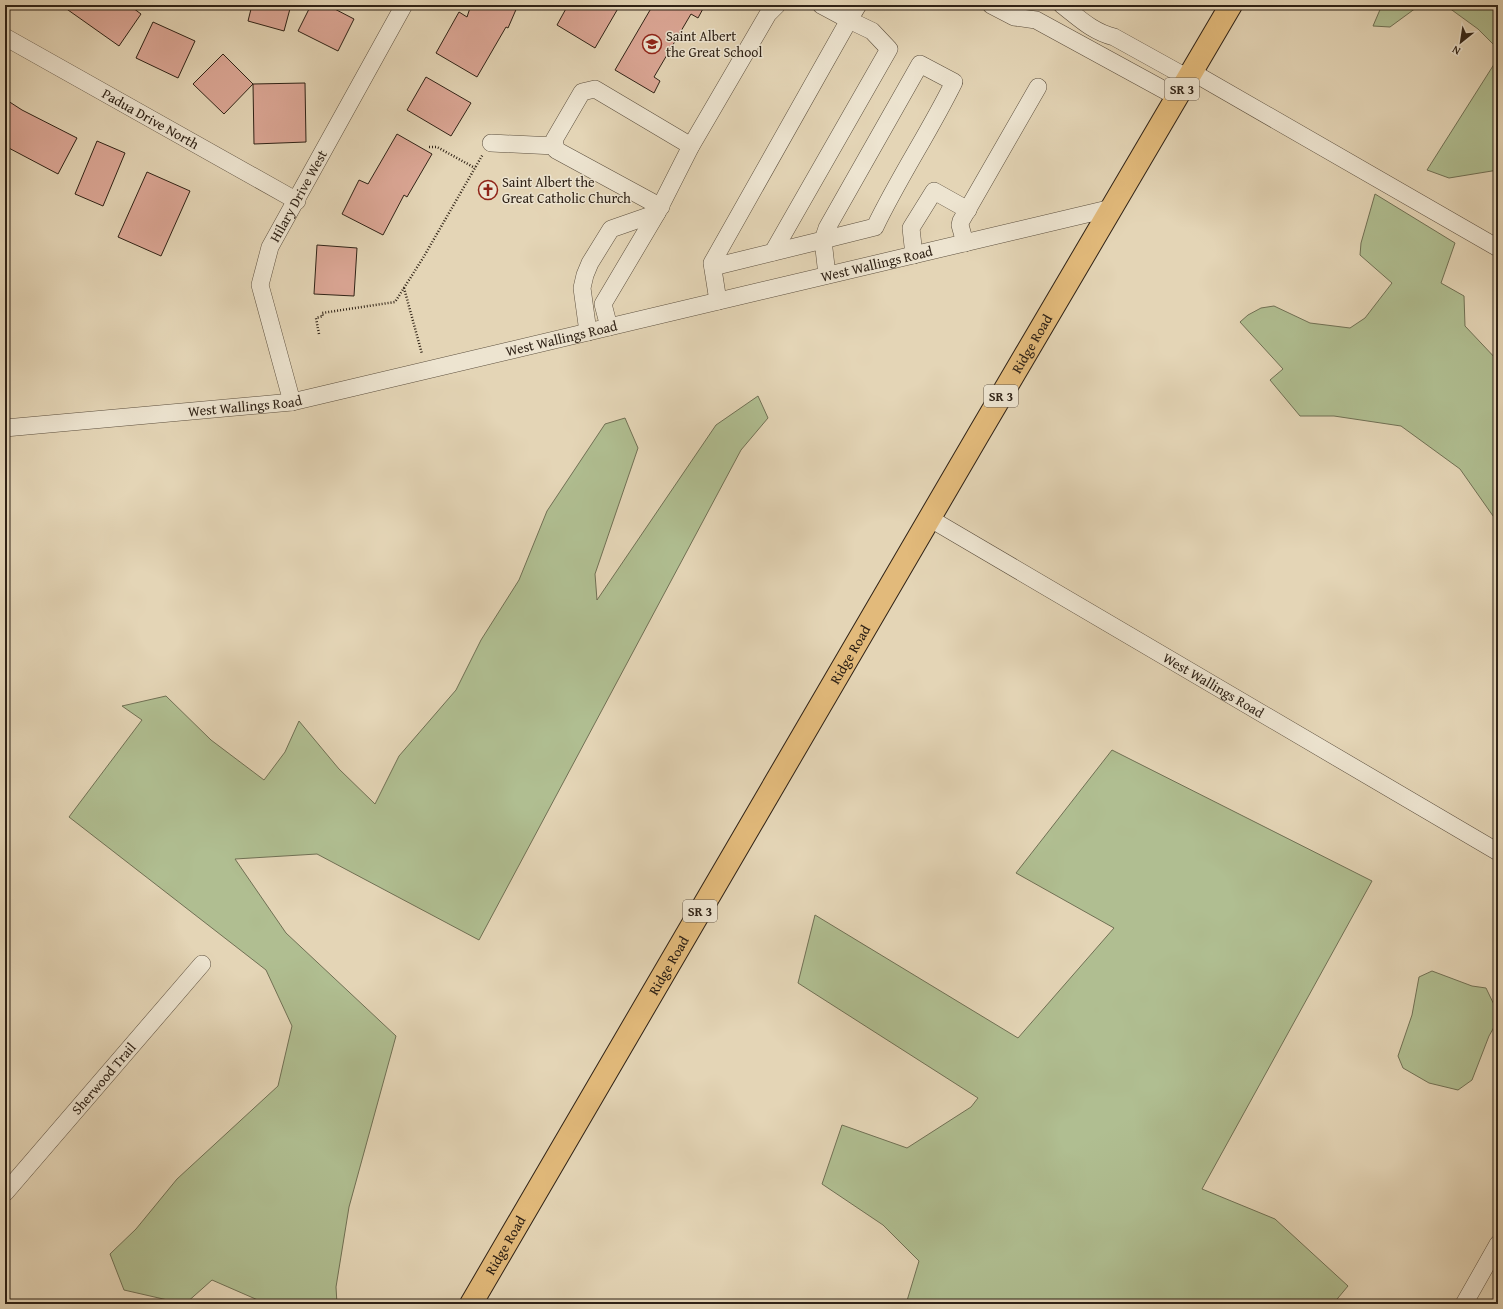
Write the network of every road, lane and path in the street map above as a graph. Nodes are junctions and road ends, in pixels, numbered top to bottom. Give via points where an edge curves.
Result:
1 (404, 5) edge
2 (822, 5) edge
3 (858, 5) edge
4 (991, 5) edge
5 (1062, 5) edge
6 (1231, 5) edge
7 (772, 7) edge
8 (849, 20) junction
9 (5, 37) edge
10 (1190, 75) junction
11 (1038, 87) dead end
12 (1177, 97) junction
13 (491, 143) joint
14 (555, 146) junction
15 (691, 146) junction
16 (429, 147) dead end
17 (475, 168) junction
18 (297, 201) junction
19 (1112, 208) junction
20 (659, 210) junction
21 (968, 210) junction
22 (823, 240) junction
23 (965, 243) junction
24 (1498, 248) edge
25 (773, 252) junction
26 (914, 255) junction
27 (713, 267) junction
28 (827, 275) junction
29 (404, 288) junction
30 (718, 301) junction
31 (609, 327) junction
32 (588, 332) junction
33 (319, 334) dead end
34 (422, 354) dead end
35 (292, 402) junction
36 (5, 428) edge
37 (929, 518) junction
38 (1498, 852) edge
39 (202, 964) dead end
40 (5, 1193) edge
41 (1498, 1244) edge
42 (471, 1304) edge
43 (1464, 1304) edge

1 - 18 street, Hilary Drive West
2 - 8 street
3 - 8 street
4 - 12 street via 1014,17 1036,20
5 - 10 street via 1084,24
6 - 10 main road, Ridge Road / SR 3
7 - 15 street
8 - 25 street via 872,31 889,49
8 - 27 street via 721,246 712,263
9 - 18 street, Padua Drive North
10 - 12 main road, Ridge Road / SR 3
10 - 24 street
11 - 21 street
12 - 19 main road, Ridge Road / SR 3
13 - 14 street
13 - 17 path
14 - 15 street via 554,140 582,92 595,89
14 - 20 street via 556,150
15 - 20 street
16 - 17 path via 437,147
17 - 29 path
18 - 35 street, Hilary Drive West via 270,247 260,285
19 - 23 street, West Wallings Road
19 - 37 main road, Ridge Road / SR 3
20 - 31 street via 604,304
20 - 32 street via 611,229 590,263 582,288
21 - 23 street via 960,225
21 - 26 street via 934,191 911,228
22 - 22 street via 875,227 954,82 920,64 826,228
22 - 25 street
22 - 28 street
23 - 26 street, West Wallings Road
25 - 27 street
26 - 28 street, West Wallings Road
27 - 30 street
28 - 30 street, West Wallings Road
29 - 33 path via 395,302 322,313 323,316 316,318
29 - 34 path
30 - 31 street, West Wallings Road
31 - 32 street, West Wallings Road
32 - 35 street, West Wallings Road
35 - 36 street, West Wallings Road
37 - 38 street, West Wallings Road
37 - 42 main road, Ridge Road / SR 3
39 - 40 street, Sherwood Trail
41 - 43 street

